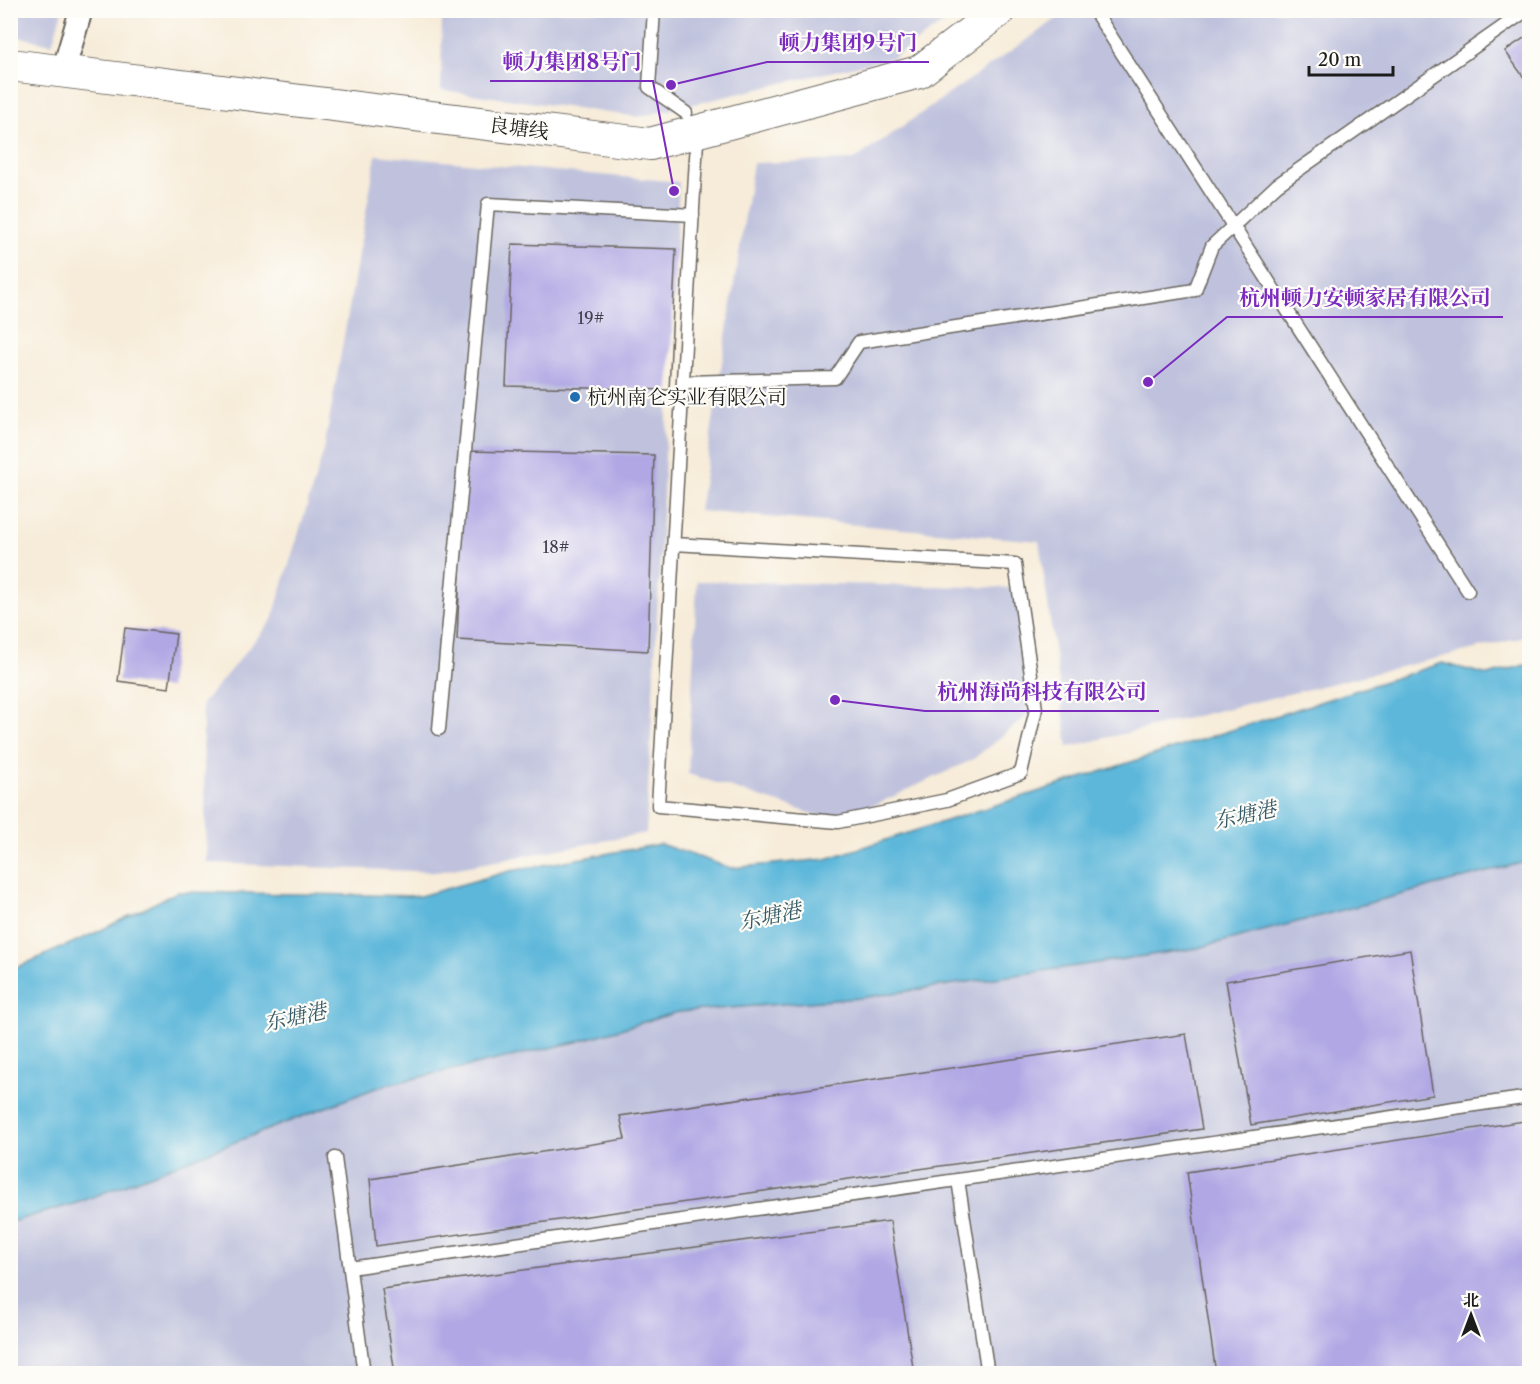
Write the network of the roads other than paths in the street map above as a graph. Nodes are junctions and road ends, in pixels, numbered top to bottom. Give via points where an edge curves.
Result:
1 (81, 10) edge
2 (654, 10) edge
3 (1000, 10) edge
4 (1094, 10) edge
5 (1527, 10) edge
6 (10, 65) edge
7 (63, 72) junction
8 (686, 113) dead end
9 (698, 141) dead end
10 (693, 215) junction
11 (684, 382) junction
12 (674, 544) junction
13 (1468, 591) dead end
14 (439, 729) dead end
15 (1530, 1097) edge
16 (335, 1158) dead end
17 (958, 1180) junction
18 (350, 1268) junction
19 (364, 1374) edge
20 (988, 1374) edge

1 - 7 street
2 - 8 lane via 649,87
3 - 7 main road, 良塘线 via 919,72 650,144
4 - 13 lane
5 - 11 lane via 1277,185 1212,246 1195,290 859,342 835,378
6 - 7 main road, 良塘线
9 - 10 lane
10 - 11 lane
10 - 14 lane via 488,204
11 - 12 lane
12 - 12 lane via 658,806 838,822 947,801 1021,773 1036,709 1015,564
15 - 17 lane
16 - 18 lane
17 - 18 lane
17 - 20 lane
18 - 19 lane

